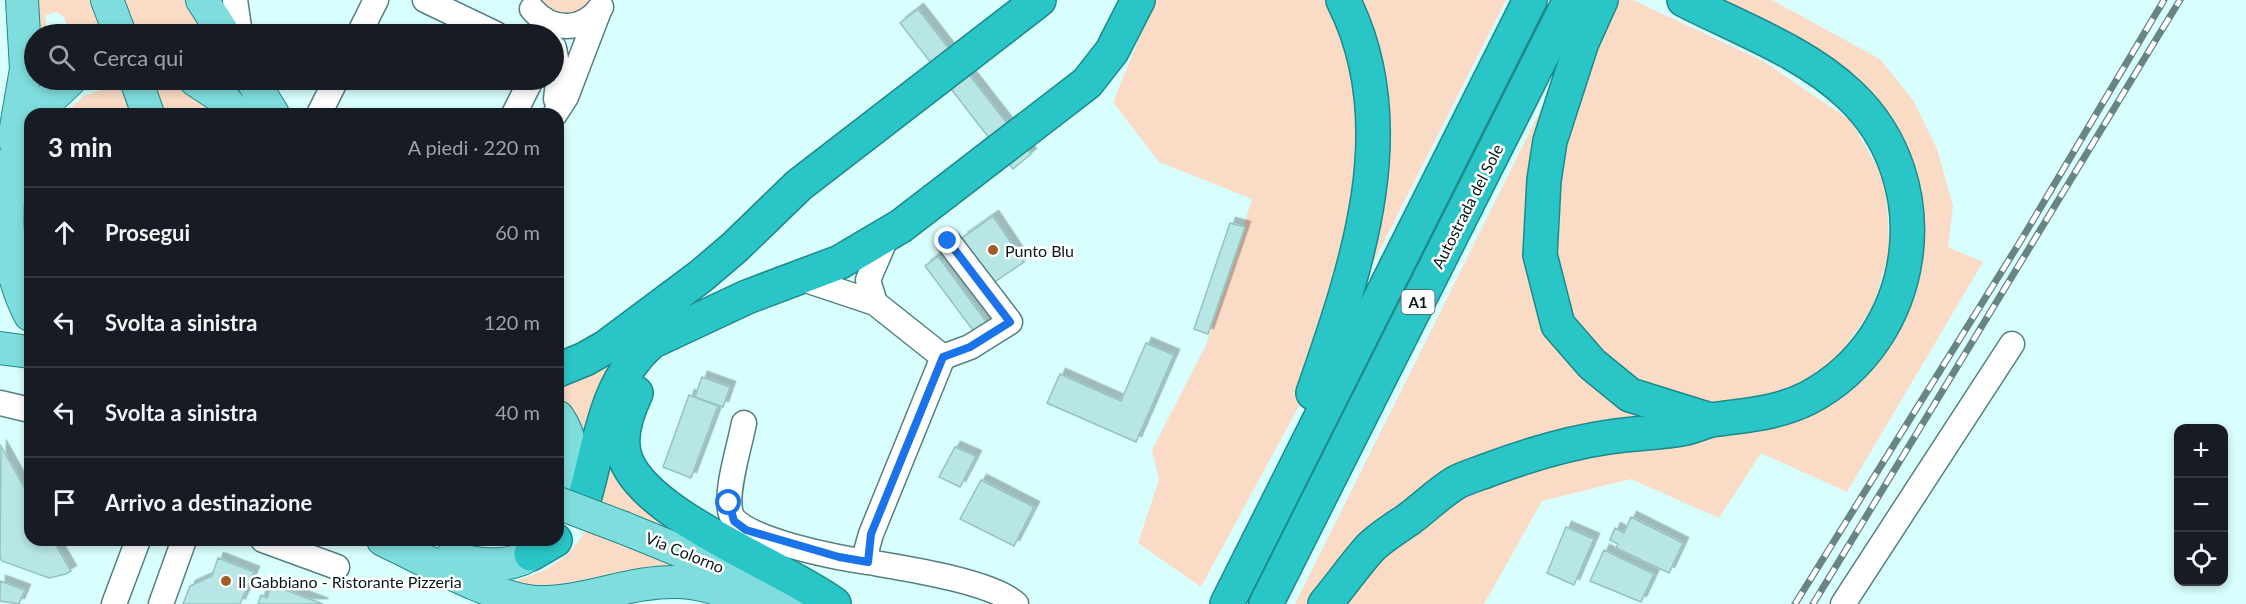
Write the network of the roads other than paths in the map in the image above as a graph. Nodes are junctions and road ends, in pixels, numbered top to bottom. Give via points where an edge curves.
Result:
1 (22, 0) edge
2 (202, 0) edge
3 (235, 0) edge
4 (376, 0) edge
5 (425, 0) edge
6 (1039, 0) edge
7 (1138, 0) edge
8 (1343, 0) edge
9 (1530, 0) edge
10 (1570, 0) edge
11 (1601, 0) edge
12 (1684, 0) edge
13 (603, 2) edge
14 (530, 4) edge
15 (218, 24) edge
16 (239, 24) edge
17 (364, 24) edge
18 (475, 24) edge
19 (541, 24) edge
20 (556, 24) edge
21 (564, 26) edge
22 (59, 90) edge
23 (140, 90) edge
24 (210, 90) edge
25 (235, 90) edge
26 (257, 90) edge
27 (272, 90) edge
28 (331, 90) edge
29 (526, 90) edge
30 (557, 90) edge
31 (40, 108) edge
32 (146, 108) edge
33 (232, 108) edge
34 (262, 108) edge
35 (266, 108) edge
36 (272, 108) edge
37 (322, 108) edge
38 (517, 108) edge
39 (555, 108) edge
40 (558, 108) edge
41 (24, 128) edge
42 (12, 147) junction
43 (0, 219) edge
44 (887, 237) junction
45 (948, 241) dead end
46 (800, 278) junction
47 (875, 303) junction
48 (24, 304) edge
49 (732, 304) junction
50 (2012, 344) dead end
51 (0, 348) edge
52 (24, 351) edge
53 (943, 357) junction
54 (564, 367) edge
55 (0, 403) edge
56 (24, 409) edge
57 (1712, 420) junction
58 (744, 423) dead end
59 (564, 428) edge
60 (1305, 448) junction
61 (564, 493) edge
62 (564, 511) edge
63 (564, 523) edge
64 (136, 546) edge
65 (182, 546) edge
66 (279, 546) edge
67 (396, 546) edge
68 (417, 546) edge
69 (531, 546) edge
70 (868, 562) junction
71 (337, 567) dead end
72 (114, 604) edge
73 (160, 604) edge
74 (758, 604) edge
75 (810, 604) edge
76 (834, 604) edge
77 (1016, 604) edge
78 (1227, 604) edge
79 (1266, 604) edge
80 (1325, 604) edge
81 (1843, 604) edge

1 - 42 main road via 24,91
2 - 15 main road
3 - 16 street
4 - 17 street
5 - 18 street
6 - 54 highway via 793,190 701,276 601,350
7 - 44 highway via 1112,51 1087,83
8 - 60 highway via 1358,35 1369,81 1372,170 1346,297 1308,408
9 - 60 highway, A1
10 - 79 highway, Autostrada del Sole / A1
11 - 57 highway via 1582,42 1550,141 1544,180 1540,255 1558,325 1592,364 1630,395
12 - 57 highway via 1801,59 1853,97 1892,152 1904,190 1909,225 1906,263 1898,293 1881,329 1856,362 1828,385 1795,404 1756,416
13 - 21 street via 586,21
13 - 40 street
14 - 19 street
14 - 20 street via 548,22
22 - 31 main road
23 - 32 main road
24 - 33 main road
25 - 34 main road
26 - 35 main road
27 - 36 street via 278,100
28 - 37 street
29 - 38 street
30 - 39 street
41 - 42 main road
42 - 43 main road
43 - 48 main road via 6,269
44 - 46 highway
44 - 47 street via 868,280
45 - 53 street via 1010,322 970,347
46 - 47 street
46 - 49 highway
47 - 53 street
49 - 62 highway via 651,342 629,365 618,381
49 - 76 highway via 673,351 639,386 625,428 626,460 637,477 665,504 813,588
50 - 81 street
51 - 52 main road
53 - 70 street via 871,534
55 - 56 street
57 - 80 highway via 1686,428 1539,450 1457,482 1371,547
58 - 70 street via 729,503 734,521 746,530 772,538
59 - 61 main road via 571,451
60 - 78 highway, A1
63 - 75 main road, Via Colorno, bridge via 624,528
64 - 72 street
65 - 73 street
66 - 71 street
67 - 74 main road via 527,601 568,601 678,582 707,586
68 - 69 main road via 487,565 512,562
70 - 77 street via 982,587 1003,594

